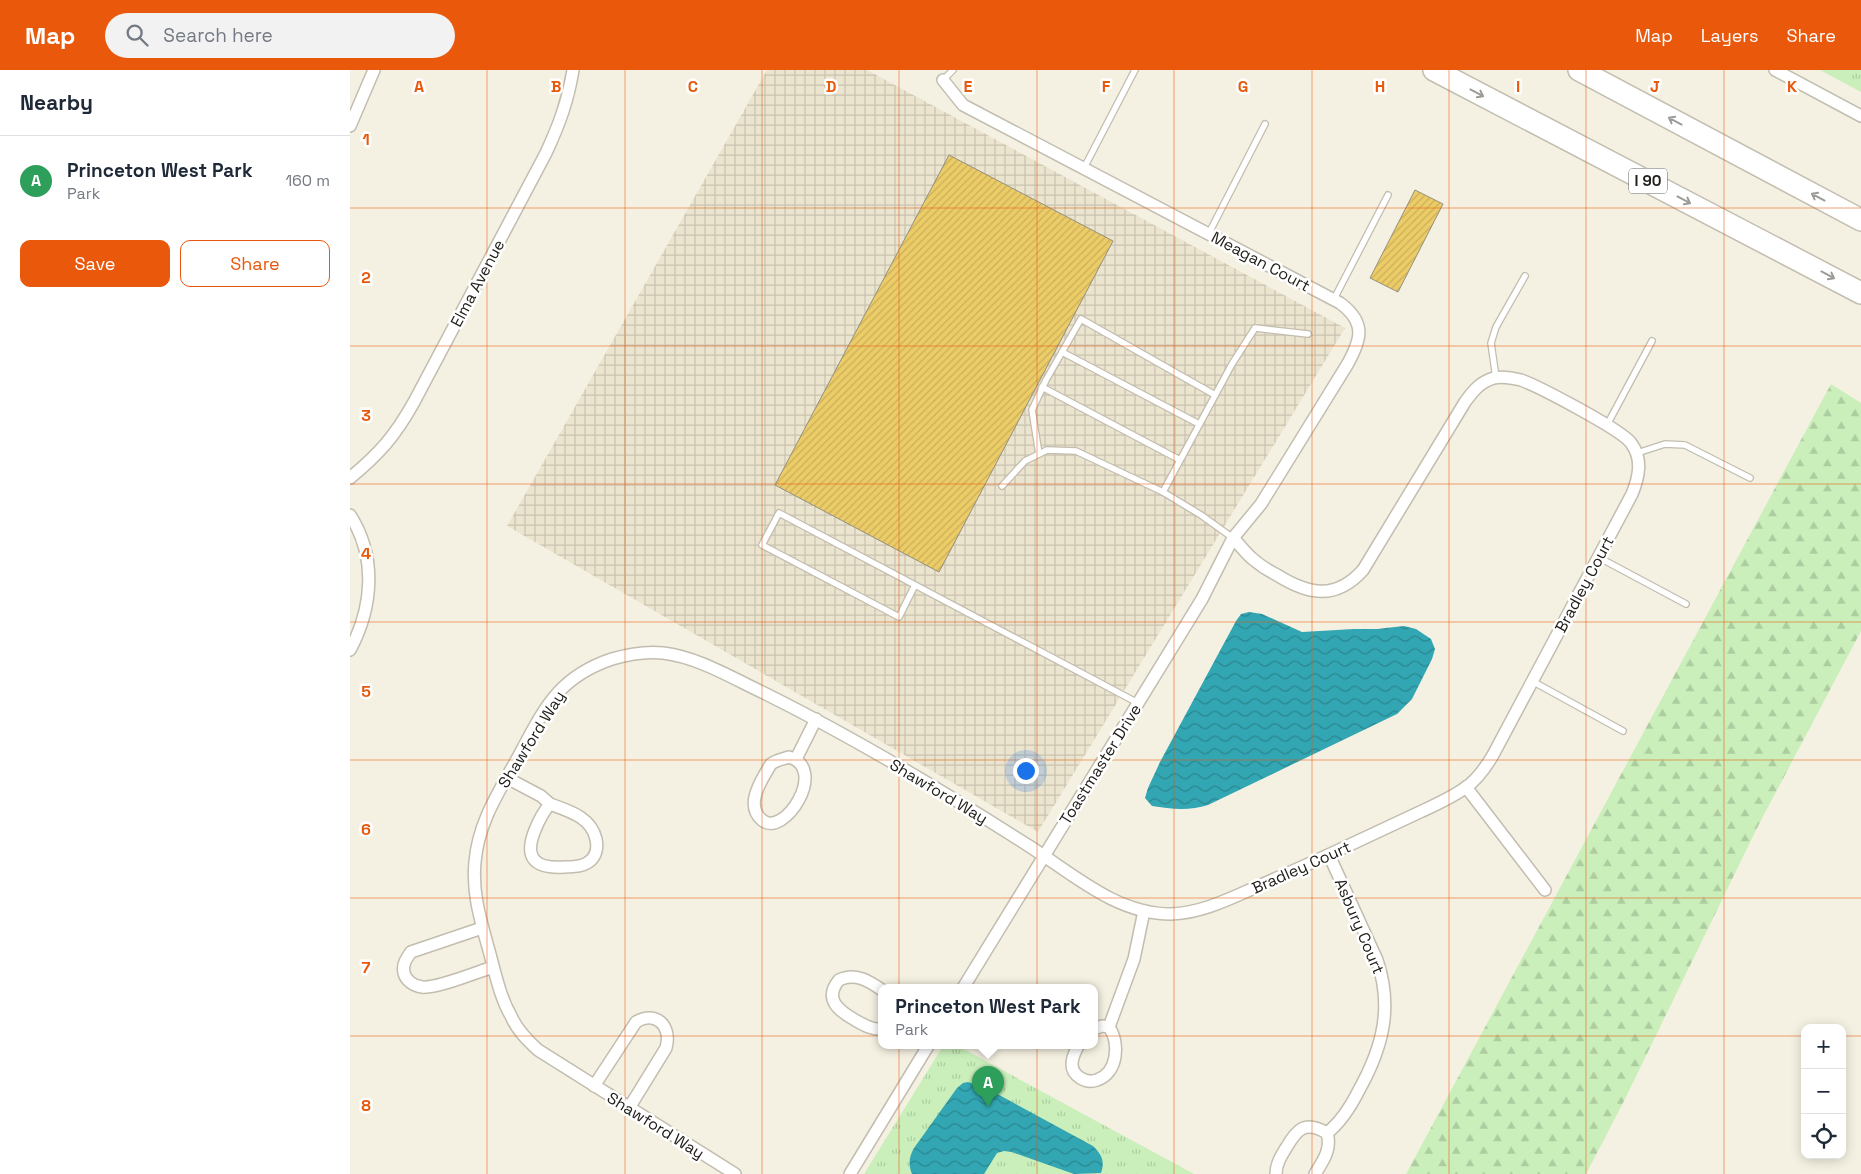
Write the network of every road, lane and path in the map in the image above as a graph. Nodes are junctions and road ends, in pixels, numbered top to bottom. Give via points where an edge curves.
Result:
1 (374, 70) edge
2 (573, 70) edge
3 (952, 70) edge
4 (1135, 70) edge
5 (1434, 70) edge
6 (1579, 70) edge
7 (1775, 70) edge
8 (943, 80) joint
9 (1861, 116) edge
10 (1265, 124) dead end
11 (350, 126) edge
12 (1084, 168) junction
13 (1388, 195) dead end
14 (1861, 220) edge
15 (1209, 234) junction
16 (1525, 276) dead end
17 (1861, 292) edge
18 (1334, 299) junction
19 (1308, 334) dead end
20 (1652, 341) dead end
21 (1062, 352) junction
22 (1496, 378) junction
23 (1042, 387) junction
24 (1215, 395) junction
25 (1199, 424) junction
26 (1606, 425) junction
27 (1637, 453) junction
28 (1039, 454) junction
29 (1180, 460) junction
30 (350, 478) edge
31 (1750, 478) dead end
32 (1002, 486) dead end
33 (1163, 492) junction
34 (350, 514) edge
35 (1233, 538) junction
36 (1598, 557) junction
37 (915, 585) junction
38 (1686, 604) dead end
39 (350, 650) edge
40 (1532, 682) junction
41 (1138, 703) junction
42 (816, 719) junction
43 (1623, 731) dead end
44 (796, 759) junction
45 (507, 778) junction
46 (1466, 787) junction
47 (550, 804) junction
48 (1328, 855) junction
49 (1044, 856) junction
50 (1545, 890) dead end
51 (1144, 911) junction
52 (482, 928) junction
53 (493, 967) junction
54 (965, 984) edge
55 (878, 988) edge
56 (1109, 1027) junction
57 (1098, 1028) edge
58 (878, 1030) edge
59 (926, 1049) edge
60 (1077, 1049) edge
61 (594, 1086) junction
62 (628, 1108) junction
63 (1327, 1133) junction
64 (735, 1174) edge
65 (850, 1174) edge
66 (1276, 1174) edge
67 (1315, 1174) edge

1 - 11 street
2 - 30 street, Elma Avenue via 562,118 546,153 401,426 387,445
3 - 8 lane
4 - 12 lane
5 -> 17 highway, I 90
14 -> 6 highway
7 - 9 street
8 - 12 street, Meagan Court via 963,104
10 - 15 lane
12 - 15 street, Meagan Court
13 - 18 lane
15 - 18 street, Meagan Court
16 - 22 lane via 1496,327 1491,343
18 - 35 street, Meagan Court via 1354,317 1359,331 1358,345 1261,504
19 - 24 lane via 1255,328
20 - 26 lane
21 - 23 lane
21 - 24 lane via 1081,319
21 - 25 lane
22 - 26 street via 1526,382
22 - 35 street via 1485,381 1465,402 1355,579 1334,590 1319,592 1298,587 1253,560
23 - 28 lane via 1032,410
23 - 29 lane
24 - 25 lane
25 - 29 lane
26 - 27 street via 1631,442
27 - 31 lane via 1665,444 1685,445
27 - 36 street, Bradley Court via 1640,470 1637,483
28 - 32 lane via 1025,461
28 - 33 lane via 1047,450 1076,451
29 - 33 lane
33 - 35 lane
34 - 39 street via 362,537 369,579 366,612
35 - 41 street, Toastmaster Drive via 1202,599
36 - 38 lane
36 - 40 street, Bradley Court
37 - 37 lane via 780,513 762,546 899,617
37 - 41 lane
40 - 43 lane
40 - 46 street, Bradley Court via 1488,763
41 - 49 street, Toastmaster Drive
42 - 44 street
42 - 45 street, Shawford Way via 698,662 663,653 638,652 598,664 563,686 549,703
42 - 49 street, Shawford Way
44 - 44 street via 780,759 771,765 760,783 754,797 754,808 763,821 780,822 789,815 802,792 806,781 804,768
45 - 47 street
45 - 52 street, Shawford Way via 489,810 477,842 474,882
46 - 48 street, Bradley Court
46 - 50 street
47 - 47 street via 542,812 531,839 529,848 534,861 549,867 587,863 597,850 592,827 581,817
48 - 51 street, Bradley Court via 1201,910 1172,914
48 - 63 street, Asbury Court via 1377,960 1382,975 1385,1010 1374,1061 1351,1105
49 - 51 street, Bradley Court via 1108,898
49 - 54 street, Toastmaster Drive
51 - 56 street via 1134,959
52 - 53 street, Shawford Way
52 - 53 street via 411,952 403,967 406,977 422,987
53 - 61 street, Shawford Way via 510,1016 526,1038 538,1050
55 - 58 street via 853,976 839,980 832,992 839,1010 867,1027
56 - 57 street
56 - 60 street via 1114,1035 1116,1054 1109,1070 1099,1080 1092,1082 1076,1075 1073,1058
59 - 65 street
61 - 62 street, Shawford Way
61 - 62 street via 636,1022 649,1017 660,1021 667,1028 666,1048
62 - 64 street, Shawford Way
63 - 66 street via 1314,1127 1299,1129 1279,1161
63 - 67 street via 1328,1151

